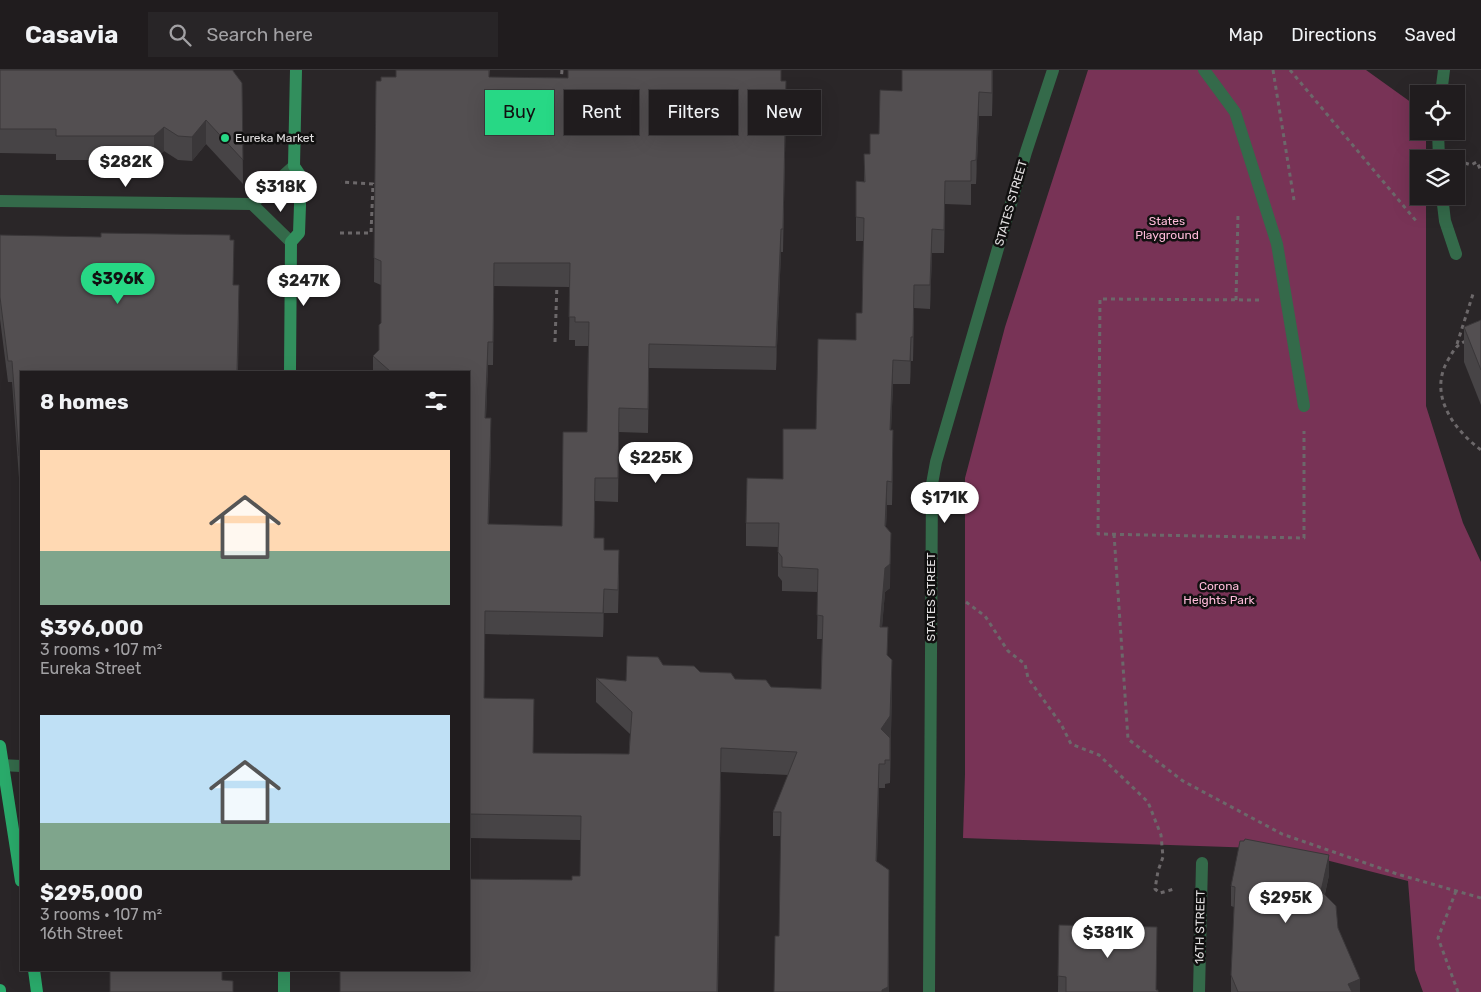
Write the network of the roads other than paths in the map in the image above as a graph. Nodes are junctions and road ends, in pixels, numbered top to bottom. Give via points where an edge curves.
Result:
1 (296, 70) edge
2 (1053, 70) edge
3 (1204, 70) edge
4 (1444, 70) edge
5 (1442, 85) edge
6 (294, 166) junction
7 (0, 200) edge
8 (252, 204) junction
9 (1443, 205) edge
10 (291, 242) junction
11 (1456, 254) dead end
12 (290, 371) edge
13 (1304, 406) road end
14 (0, 746) edge
15 (1, 765) edge
16 (20, 766) edge
17 (1202, 866) road end
18 (20, 873) edge
19 (34, 971) edge
20 (284, 971) edge
21 (37, 992) edge
22 (284, 992) edge
23 (929, 992) edge
24 (1199, 992) edge

1 - 6 main road
2 - 23 street, STATES STREET via 1020,171 932,484
3 - 13 street via 1234,112 1277,244
4 - 5 street
6 - 8 street
6 - 10 main road via 300,175 299,233
7 - 8 street
8 - 10 street
9 - 11 street
10 - 12 main road
14 - 15 main road
15 - 16 street
15 - 18 main road via 11,805
17 - 24 street, 16TH STREET
19 - 21 main road
20 - 22 main road

